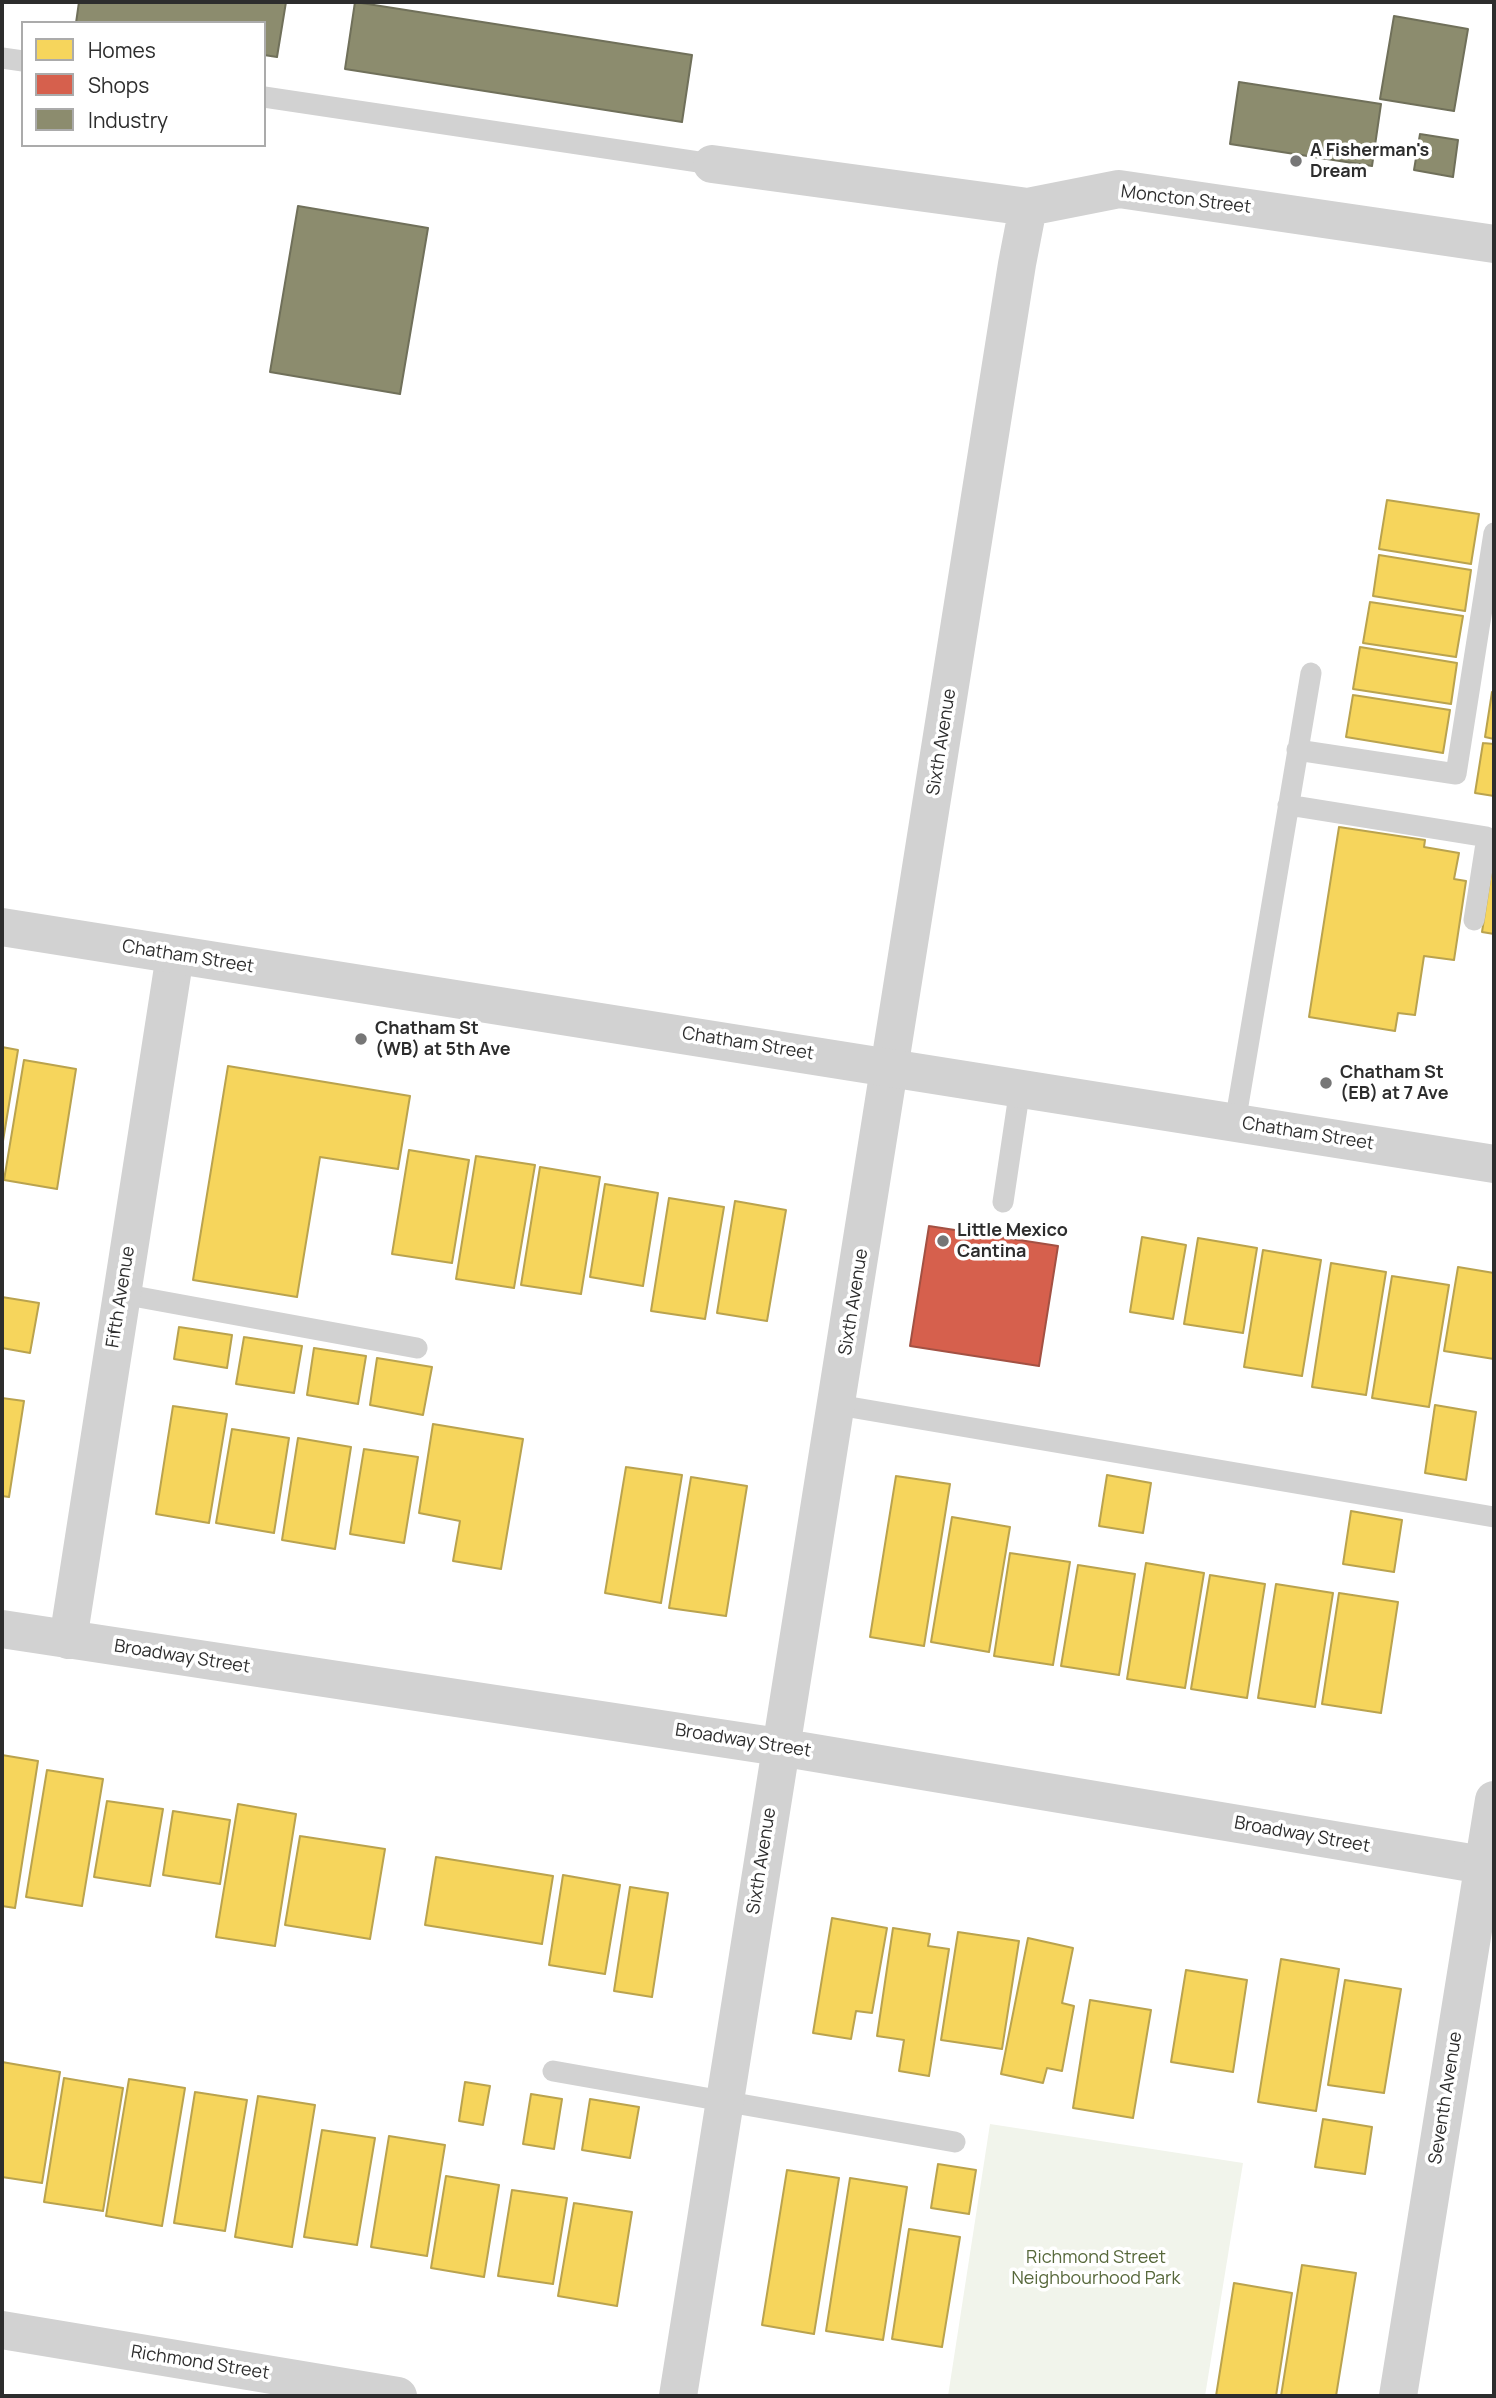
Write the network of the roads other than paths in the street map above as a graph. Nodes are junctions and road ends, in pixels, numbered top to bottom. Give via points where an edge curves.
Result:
1 (2, 58) edge
2 (21, 61) edge
3 (266, 97) edge
4 (712, 164) joint
5 (1028, 207) junction
6 (1494, 244) edge
7 (1494, 533) edge
8 (1311, 673) dead end
9 (1297, 750) junction
10 (1288, 805) junction
11 (1475, 920) dead end
12 (2, 927) edge
13 (175, 955) junction
14 (891, 1067) junction
15 (1020, 1088) junction
16 (1235, 1122) junction
17 (1494, 1164) edge
18 (1003, 1202) dead end
19 (122, 1294) junction
20 (417, 1348) dead end
21 (838, 1405) junction
22 (1494, 1517) edge
23 (2, 1629) edge
24 (68, 1640) junction
25 (779, 1746) junction
26 (1494, 1800) edge
27 (1483, 1864) junction
28 (553, 2071) dead end
29 (726, 2099) junction
30 (955, 2142) dead end
31 (2, 2330) edge
32 (398, 2396) edge
33 (678, 2396) edge
34 (1398, 2396) edge

1 - 2 lane
3 - 4 lane
4 - 5 street, Moncton Street
5 - 6 street, Moncton Street via 1119,189
5 - 14 street, Sixth Avenue
7 - 9 lane via 1456,774
8 - 9 lane
9 - 10 lane
10 - 11 lane via 1487,837
10 - 16 lane
12 - 13 street, Chatham Street
13 - 14 street, Chatham Street
13 - 19 street, Fifth Avenue
14 - 15 street, Chatham Street
14 - 21 street, Sixth Avenue
15 - 16 street, Chatham Street
15 - 18 lane
16 - 17 street, Chatham Street
19 - 20 lane
19 - 24 street, Fifth Avenue
21 - 22 lane
21 - 25 street, Sixth Avenue
23 - 24 street, Broadway Street
24 - 25 street, Broadway Street
25 - 27 street, Broadway Street
25 - 29 street, Sixth Avenue
26 - 27 street, Seventh Avenue
27 - 34 street, Seventh Avenue
28 - 29 lane
29 - 30 lane
29 - 33 street, Sixth Avenue
31 - 32 street, Richmond Street

